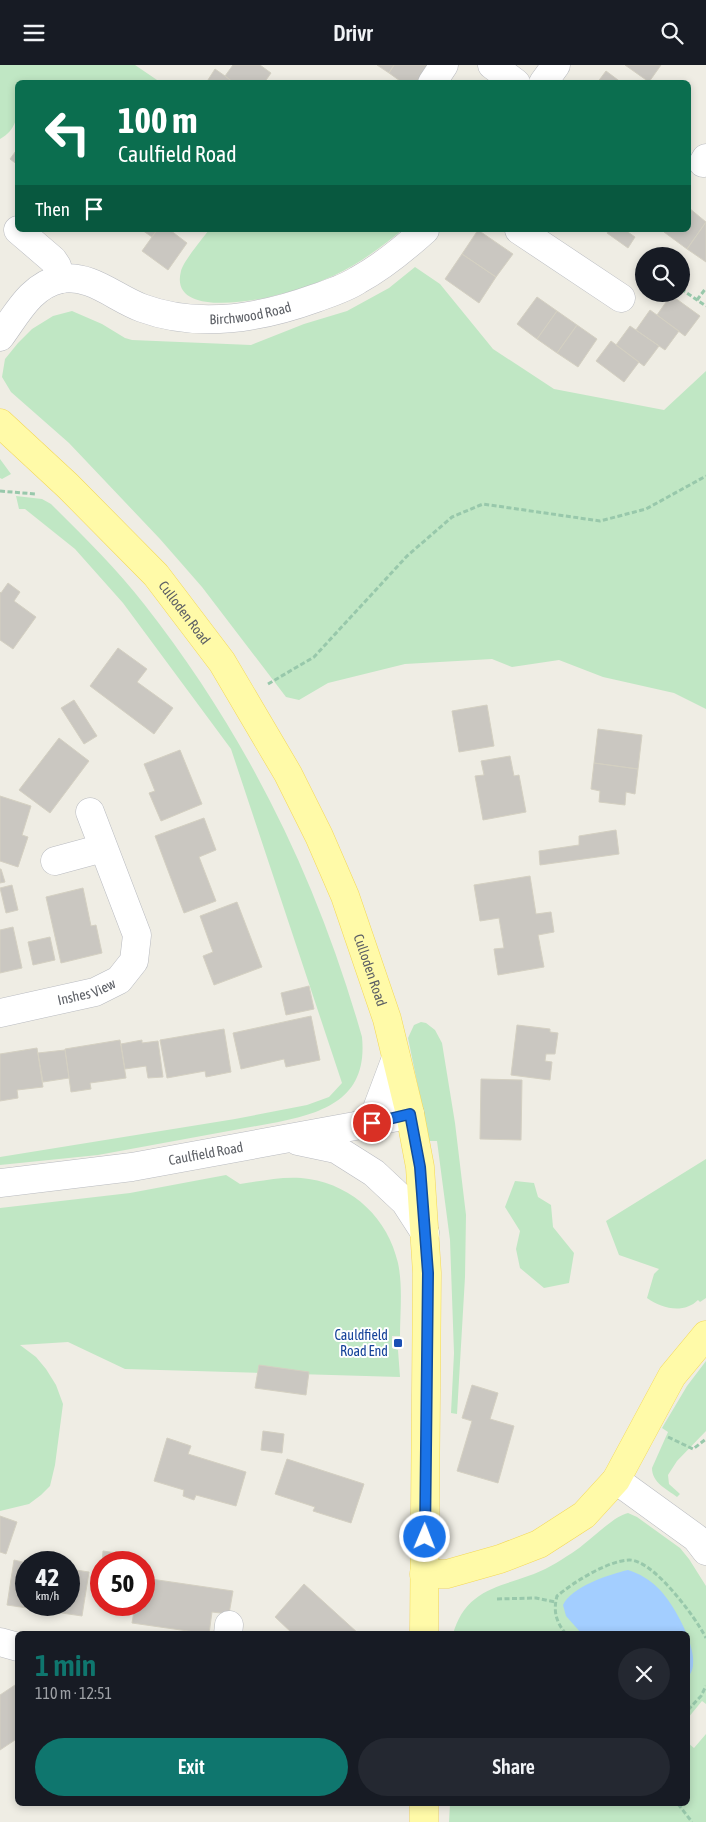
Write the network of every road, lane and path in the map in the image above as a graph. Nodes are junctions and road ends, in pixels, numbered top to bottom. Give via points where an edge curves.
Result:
1 (444, 65) edge
2 (492, 65) edge
3 (556, 65) edge
4 (434, 80) edge
5 (512, 80) edge
6 (545, 80) edge
7 (0, 215) edge
8 (15, 228) edge
9 (20, 232) edge
10 (423, 232) edge
11 (522, 232) edge
12 (61, 279) junction
13 (706, 288) edge
14 (690, 295) edge
15 (621, 298) dead end
16 (698, 300) junction
17 (706, 306) edge
18 (0, 337) edge
19 (0, 423) edge
20 (706, 476) edge
21 (244, 698) junction
22 (90, 812) dead end
23 (103, 848) junction
24 (55, 861) dead end
25 (0, 1013) edge
26 (396, 1058) junction
27 (410, 1114) junction
28 (372, 1123) junction
29 (285, 1138) junction
30 (0, 1183) edge
31 (425, 1233) junction
32 (706, 1335) edge
33 (645, 1425) junction
34 (706, 1439) edge
35 (616, 1480) junction
36 (706, 1551) edge
37 (424, 1573) junction
38 (497, 1599) dead end
39 (555, 1602) junction
40 (424, 1631) edge
41 (564, 1631) edge
42 (706, 1638) edge
43 (0, 1642) edge
44 (15, 1646) edge
45 (706, 1686) edge
46 (690, 1708) edge
47 (424, 1806) edge
48 (680, 1806) edge
49 (424, 1822) edge
50 (692, 1822) edge

1 - 4 street
2 - 5 street
3 - 6 street
7 - 8 street
9 - 12 street via 53,260
10 - 12 street, Birchwood Road via 358,281 298,305 245,317 210,320 174,315 143,308 76,277
11 - 15 street
12 - 18 street, Birchwood Road via 46,283 33,293
13 - 16 path
14 - 16 path
16 - 17 path
19 - 21 main road, Culloden Road via 156,575 222,661
20 - 21 path via 646,509 600,521 483,504 452,517 407,556 314,657
21 - 26 main road, Culloden Road via 292,783 345,896 387,1019
22 - 23 street, Inshes View
23 - 24 street
23 - 25 street, Inshes View via 137,935 134,961 119,980 95,992
26 - 27 main road, Culloden Road
26 - 28 street
27 - 28 street, Caulfield Road
27 - 31 main road, Culloden Road via 420,1167
28 - 29 street, Caulfield Road
29 - 30 street, Caulfield Road via 132,1167
29 - 31 street via 336,1149 374,1173 405,1202
31 - 37 main road, Culloden Road via 428,1273
32 - 33 main road via 672,1376
33 - 34 path via 693,1449
33 - 35 main road
35 - 36 street via 696,1538
35 - 37 main road via 584,1515 539,1544 500,1559 447,1573
37 - 40 main road, Culloden Road
38 - 39 path via 536,1598
39 - 41 path via 555,1617
39 - 42 path via 557,1596 582,1577 629,1560 642,1563 678,1598
43 - 44 street
45 - 46 path
47 - 49 main road
48 - 50 path

